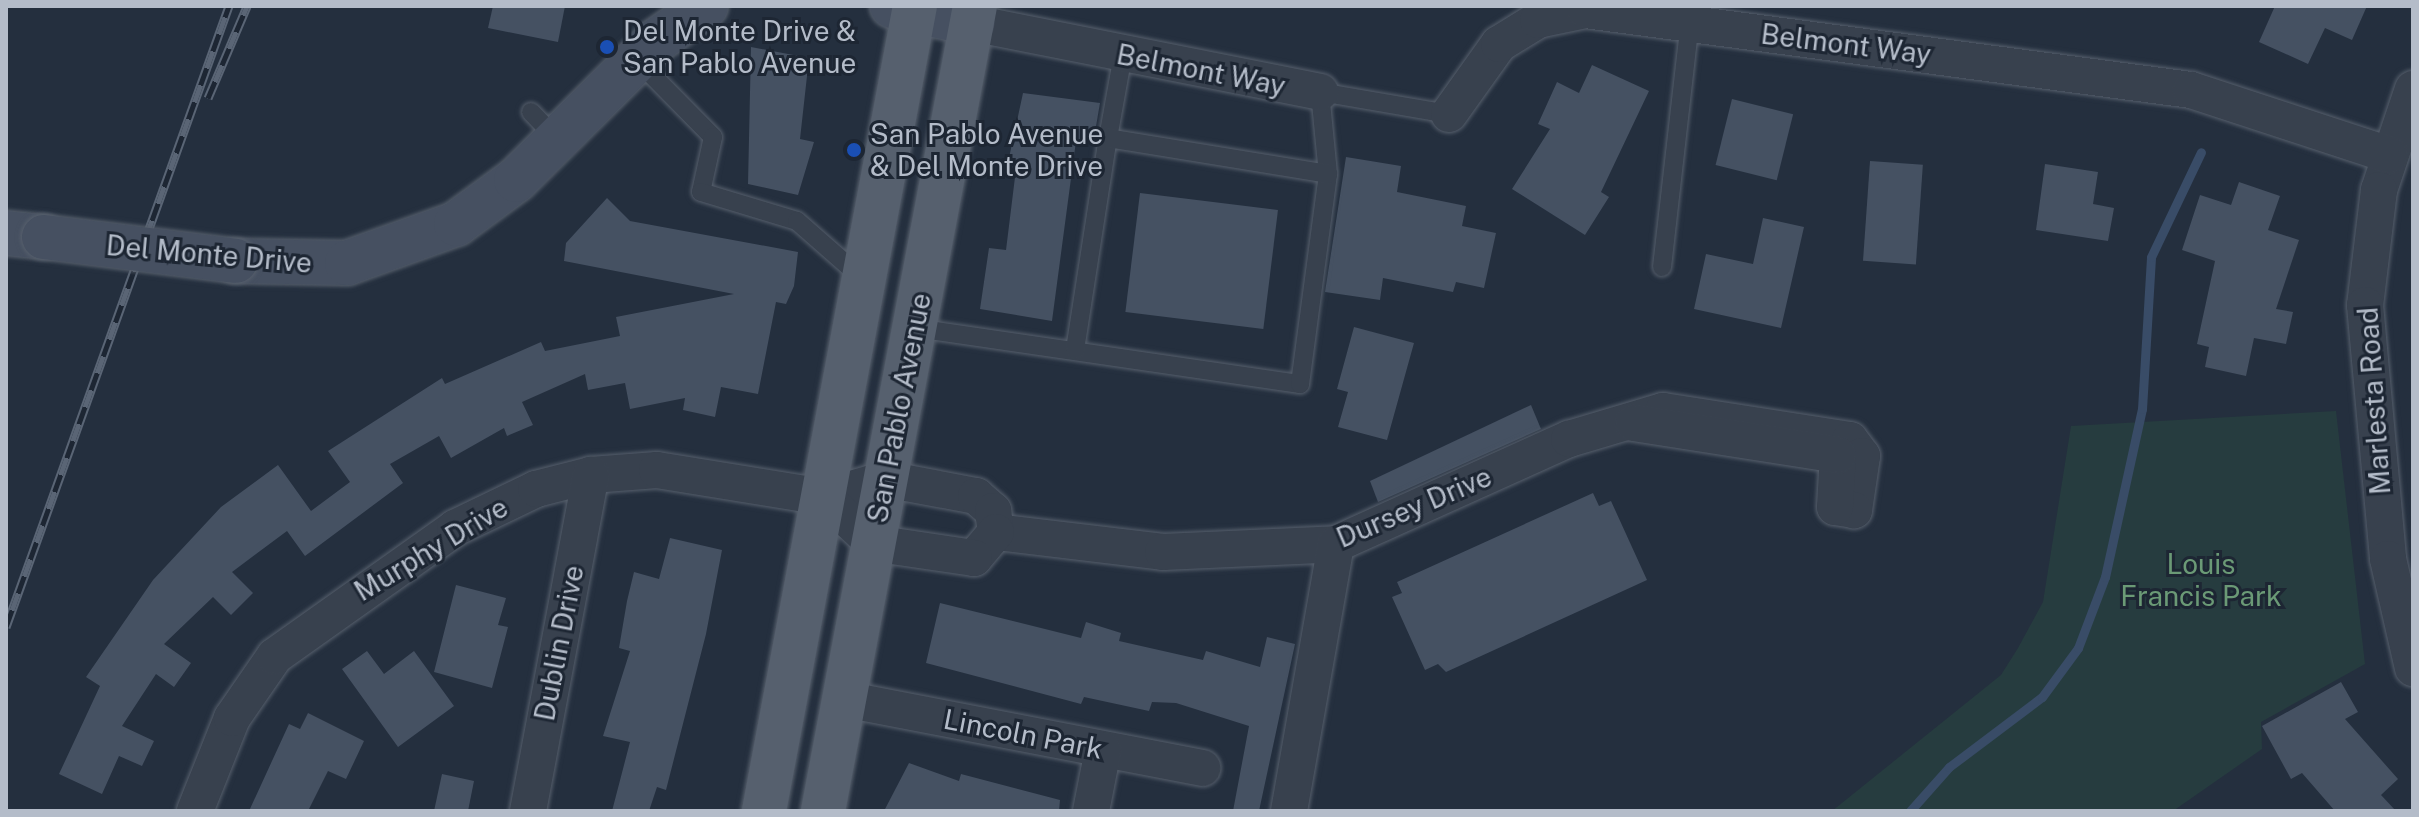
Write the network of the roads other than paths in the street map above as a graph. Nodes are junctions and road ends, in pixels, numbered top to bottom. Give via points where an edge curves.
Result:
1 (706, 6) edge
2 (907, 8) edge
3 (974, 15) edge
4 (1690, 23) junction
5 (1123, 55) junction
6 (637, 60) junction
7 (2413, 89) edge
8 (1320, 92) junction
9 (1449, 114) joint
10 (1108, 138) junction
11 (2390, 155) junction
12 (1328, 174) junction
13 (25, 235) edge
14 (1662, 267) dead end
15 (863, 279) junction
16 (915, 328) junction
17 (1075, 350) junction
18 (1633, 423) junction
19 (591, 475) junction
20 (885, 479) junction
21 (824, 497) junction
22 (996, 532) junction
23 (873, 543) junction
24 (1336, 544) junction
25 (2413, 668) edge
26 (844, 699) junction
27 (1103, 750) junction
28 (1202, 768) dead end
29 (1285, 808) edge
30 (195, 811) edge
31 (528, 811) edge
32 (764, 811) edge
33 (823, 811) edge
34 (1091, 811) edge

1 - 6 street, Del Monte Drive
2 - 3 street, Belmont Way
2 - 15 main road, San Pablo Avenue
3 - 5 street, Belmont Way
3 - 16 main road, San Pablo Avenue
4 - 9 street, Belmont Way via 1585,10 1538,20 1483,58
4 - 11 street, Belmont Way via 2191,90
4 - 14 lane
5 - 8 street, Belmont Way
5 - 10 lane
6 - 13 street, Del Monte Drive, bridge via 544,126 470,216 411,245 330,265 236,261
6 - 15 lane via 713,137 701,192 797,221
7 - 11 street, Marlesta Road
8 - 9 lane, Belmont Way
8 - 12 lane
10 - 12 lane
10 - 17 lane
11 - 25 street, Marlesta Road via 2372,226 2367,372 2396,617
12 - 17 lane via 1300,384
15 - 21 main road, San Pablo Avenue
16 - 17 lane
16 - 20 main road, San Pablo Avenue
18 - 18 street, Dursey Drive via 1835,454 1841,463 1835,507 1854,510 1862,456 1850,440 1663,411
18 - 24 street, Dursey Drive via 1569,439
19 - 21 street, Murphy Drive via 657,470
19 - 30 street, Murphy Drive via 476,516 303,631 251,685
19 - 31 street, Dublin Drive
20 - 21 street
20 - 22 street via 976,496 993,511
20 - 23 main road, San Pablo Avenue
21 - 23 street
21 - 32 main road, San Pablo Avenue
22 - 23 street via 974,558
22 - 24 street, Dursey Drive via 1163,552
23 - 26 main road, San Pablo Avenue
24 - 29 street
26 - 27 street, Lincoln Park
26 - 33 main road, San Pablo Avenue
27 - 28 street, Lincoln Park
27 - 34 street

